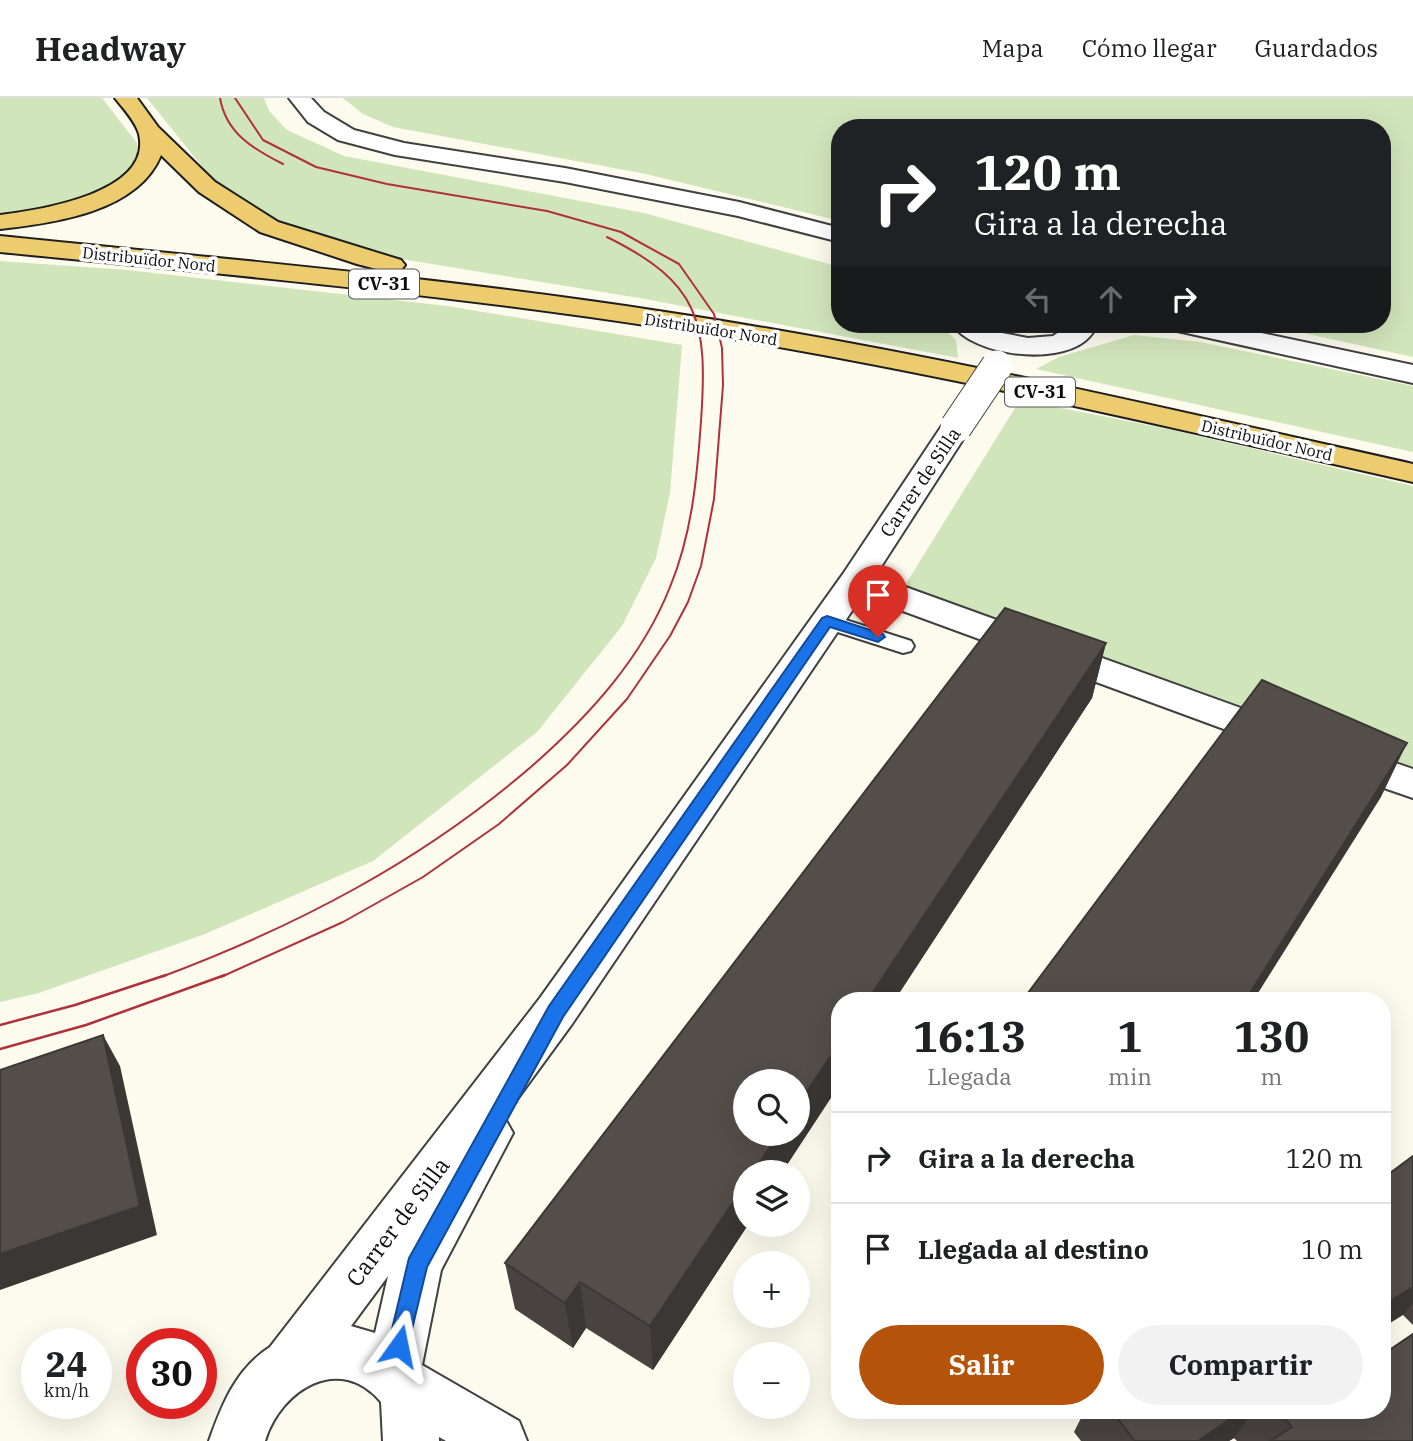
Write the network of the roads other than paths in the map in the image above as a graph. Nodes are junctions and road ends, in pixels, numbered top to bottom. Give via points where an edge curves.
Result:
1 (126, 98) edge
2 (300, 98) edge
3 (150, 132) junction
4 (632, 190) junction
5 (0, 222) edge
6 (831, 232) edge
7 (0, 244) edge
8 (831, 249) edge
9 (665, 320) junction
10 (978, 333) edge
11 (984, 333) edge
12 (1078, 333) edge
13 (1224, 333) edge
14 (1047, 346) junction
15 (998, 366) junction
16 (1413, 374) edge
17 (1413, 473) edge
18 (855, 581) junction
19 (827, 621) junction
20 (903, 646) dead end
21 (1413, 784) edge
22 (556, 1012) junction
23 (290, 1365) junction
24 (398, 1379) junction
25 (233, 1432) edge
26 (411, 1441) edge
27 (499, 1441) edge

1 - 3 main road
2 - 4 street via 316,117 346,135 403,150
3 - 5 main road via 151,155 144,170 122,187 58,214
3 - 9 main road via 207,187 269,227 366,259 600,300
4 - 6 street
4 - 8 street
7 - 9 main road, Distribuïdor Nord / CV-31 via 333,278
9 - 17 main road, Distribuïdor Nord / CV-31 via 922,367
10 - 15 street
11 - 14 street via 1027,346
12 - 14 street, Carrer de Silla
13 - 16 street
14 - 15 street, Carrer de Silla
15 - 18 street, Carrer de Silla, bridge
18 - 19 street, Carrer de Silla
18 - 21 street
19 - 20 lane
19 - 22 street, Carrer de Silla
22 - 23 street, Carrer de Silla
22 - 24 street, Carrer de Silla via 416,1265
23 - 24 street via 317,1354 346,1351 373,1358
23 - 25 street via 264,1387
24 - 26 street via 413,1415
24 - 27 street

